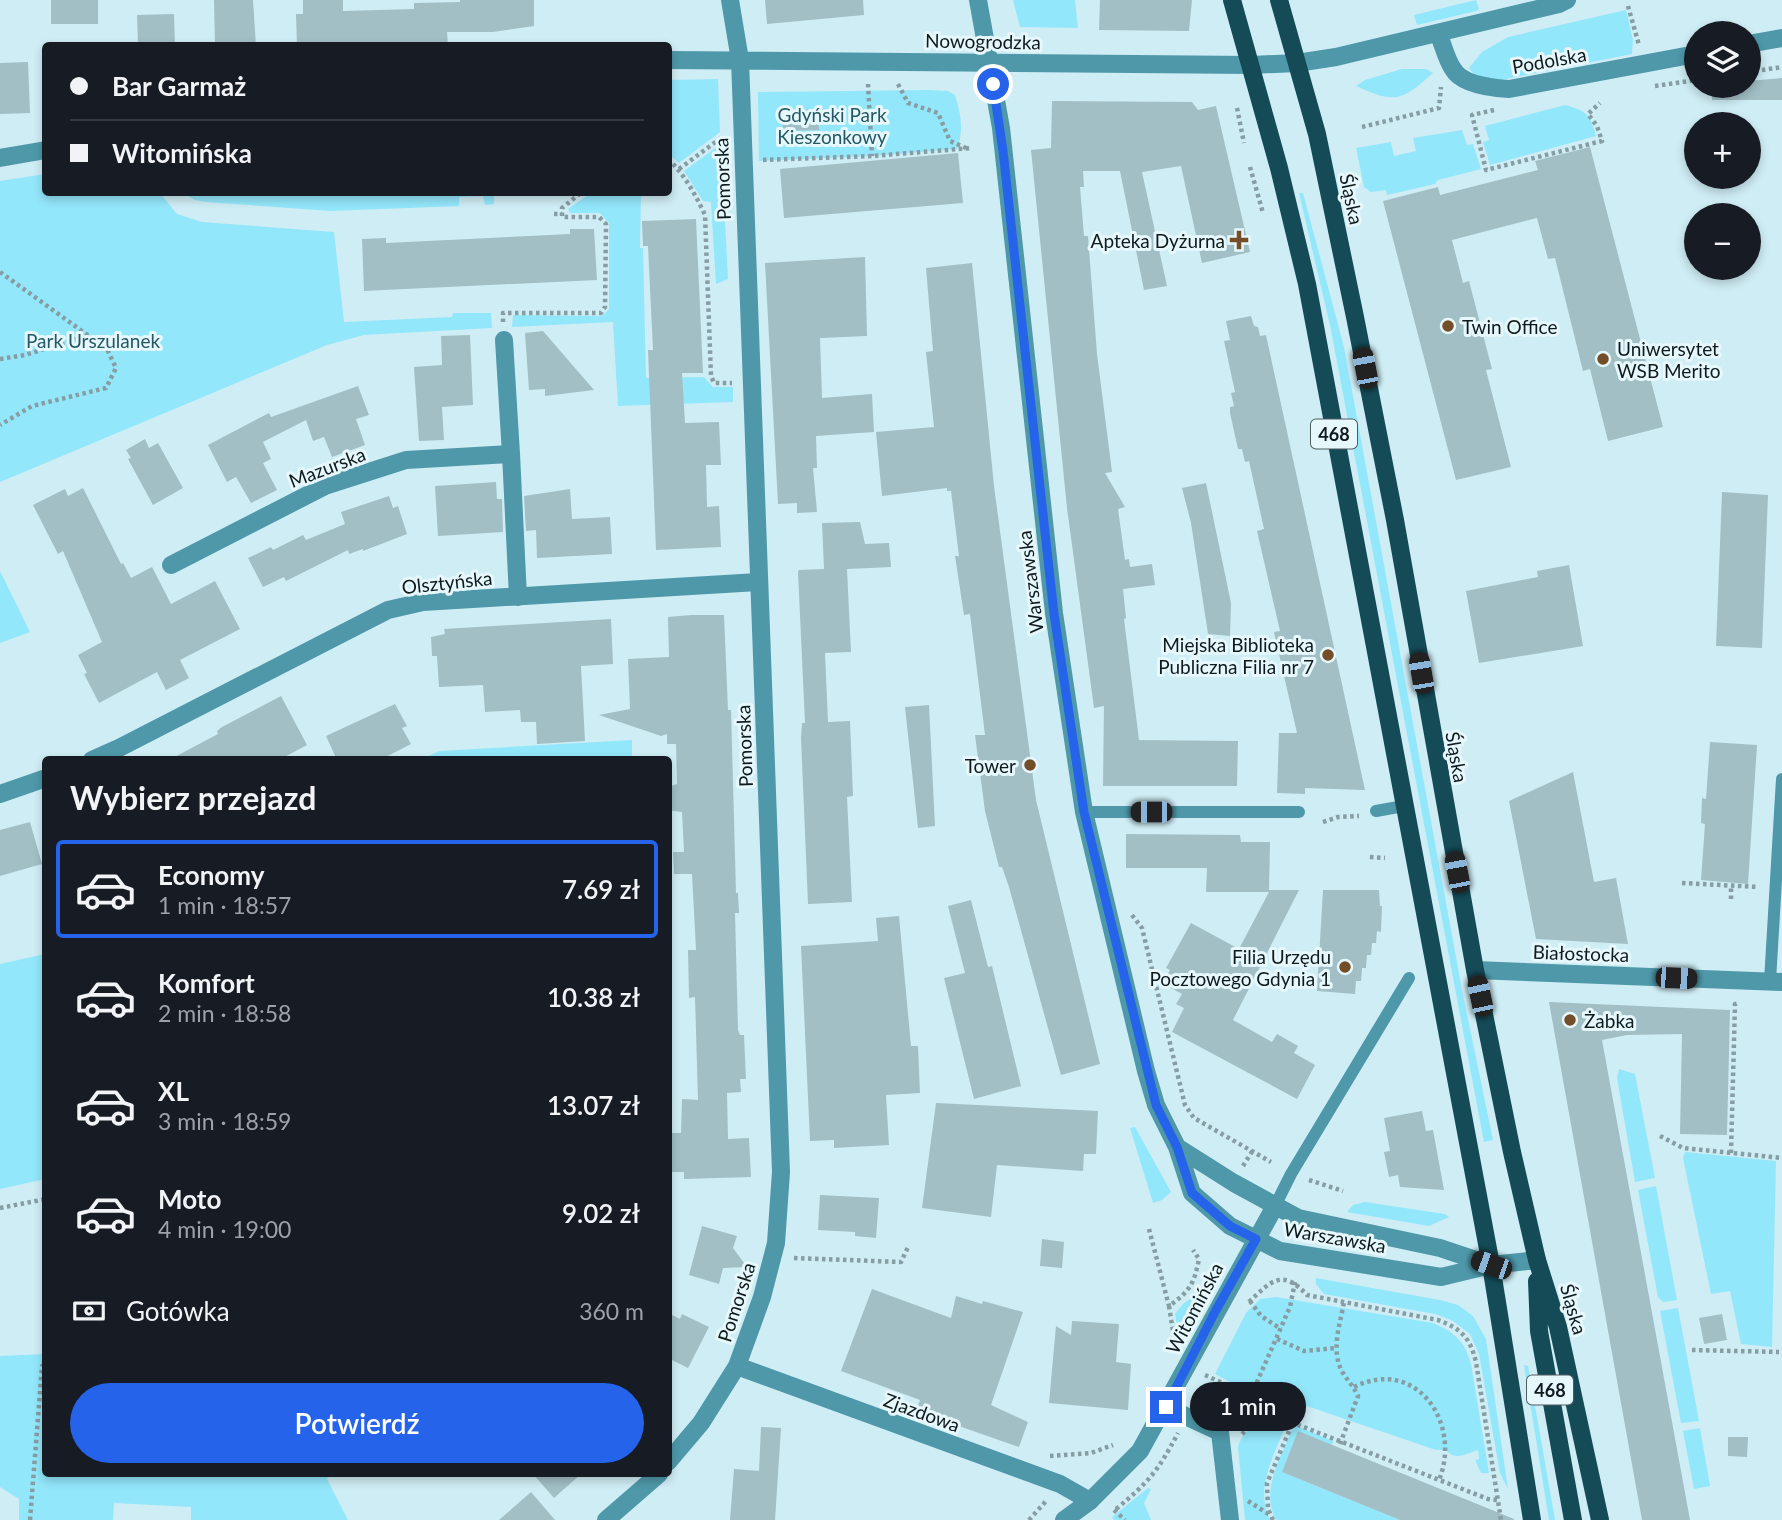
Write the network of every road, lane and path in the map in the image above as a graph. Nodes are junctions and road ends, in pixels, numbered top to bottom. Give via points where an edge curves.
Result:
1 (730, 0) edge
2 (978, 0) edge
3 (1232, 0) edge
4 (1279, 0) edge
5 (1567, 0) edge
6 (1628, 6) dead end
7 (1438, 33) junction
8 (1782, 38) edge
9 (1761, 42) edge
10 (1640, 50) dead end
11 (1684, 56) edge
12 (672, 60) edge
13 (740, 60) junction
14 (989, 62) junction
15 (1297, 63) junction
16 (1251, 65) junction
17 (1782, 67) edge
18 (1761, 70) edge
19 (1441, 83) dead end
20 (868, 84) dead end
21 (898, 84) dead end
22 (1600, 103) dead end
23 (1237, 108) dead end
24 (1472, 115) dead end
25 (1362, 127) dead end
26 (719, 139) dead end
27 (1244, 143) dead end
28 (42, 151) edge
29 (872, 156) junction
30 (0, 158) edge
31 (756, 160) dead end
32 (672, 163) edge
33 (1250, 167) dead end
34 (679, 169) junction
35 (577, 196) edge
36 (1263, 213) dead end
37 (554, 214) dead end
38 (562, 214) junction
39 (0, 272) edge
40 (88, 335) junction
41 (504, 340) joint
42 (0, 359) edge
43 (736, 382) dead end
44 (0, 425) edge
45 (511, 454) junction
46 (171, 565) dead end
47 (758, 582) junction
48 (518, 597) junction
49 (100, 756) edge
50 (42, 779) edge
51 (1782, 779) edge
52 (0, 794) edge
53 (1404, 806) junction
54 (1084, 812) junction
55 (1299, 812) dead end
56 (1370, 814) joint
57 (1323, 822) dead end
58 (1370, 857) dead end
59 (1385, 858) dead end
60 (1682, 883) dead end
61 (1731, 886) junction
62 (1776, 888) junction
63 (1731, 899) dead end
64 (1127, 909) dead end
65 (1475, 970) junction
66 (1409, 978) dead end
67 (1776, 981) edge
68 (1746, 1004) dead end
69 (1660, 1136) dead end
70 (1177, 1147) junction
71 (1253, 1150) junction
72 (1731, 1153) junction
73 (1782, 1158) edge
74 (1271, 1162) dead end
75 (1241, 1170) dead end
76 (1308, 1181) dead end
77 (1343, 1191) dead end
78 (42, 1200) edge
79 (1275, 1206) junction
80 (0, 1208) edge
81 (1149, 1229) dead end
82 (1256, 1239) junction
83 (909, 1245) dead end
84 (794, 1247) dead end
85 (1193, 1250) dead end
86 (793, 1258) junction
87 (1536, 1260) junction
88 (1491, 1265) junction
89 (790, 1269) dead end
90 (1295, 1282) junction
91 (1250, 1301) junction
92 (1344, 1302) junction
93 (1169, 1306) junction
94 (1244, 1306) dead end
95 (1280, 1329) junction
96 (1276, 1339) junction
97 (1336, 1348) junction
98 (1692, 1350) dead end
99 (1779, 1352) dead end
100 (1169, 1355) dead end
101 (1210, 1365) dead end
102 (42, 1366) edge
103 (737, 1366) junction
104 (1354, 1387) junction
105 (1263, 1402) junction
106 (1166, 1407) junction
107 (1296, 1415) dead end
108 (1264, 1417) junction
109 (1293, 1422) junction
110 (1122, 1440) dead end
111 (1236, 1441) dead end
112 (1341, 1443) junction
113 (1049, 1456) dead end
114 (672, 1457) edge
115 (656, 1477) edge
116 (1439, 1480) junction
117 (1037, 1493) dead end
118 (1049, 1498) dead end
119 (1498, 1500) junction
120 (1090, 1501) junction
121 (1114, 1510) dead end
122 (30, 1520) edge
123 (606, 1520) edge
124 (1064, 1520) edge
125 (1125, 1520) edge
126 (1230, 1520) edge
127 (1273, 1520) edge
128 (1501, 1520) edge
129 (1532, 1520) edge
130 (1573, 1520) edge
131 (1600, 1520) edge

1 - 13 street, Pomorska
2 - 14 street, Warszawska
3 - 16 main road, 468
4 - 15 main road, Śląska / 468
5 - 7 street
6 - 10 path
7 - 11 street, Podolska via 1453,71 1489,88 1508,89
7 - 15 street via 1375,50
8 - 9 street
12 - 13 street, Nowogrodzka
13 - 14 street, Nowogrodzka
13 - 47 street, Pomorska
14 - 16 street, Nowogrodzka
14 - 54 street, Warszawska via 1001,128 1054,614
15 - 16 street, Nowogrodzka
15 - 65 main road, Śląska / 468 via 1317,135 1395,520
16 - 53 main road, 468 via 1307,285
17 - 18 path
19 - 25 path via 1439,108
20 - 29 path
21 - 29 path via 908,103 938,113 950,141 969,148
22 - 24 path via 1588,114 1602,141 1486,170
23 - 27 path
26 - 34 path
28 - 30 street
29 - 31 path
32 - 34 path
33 - 36 path
34 - 43 path via 705,215 710,376 714,383
35 - 38 path via 562,208
37 - 38 path
38 - 41 path via 599,217 606,224 605,307 601,313 502,313
39 - 40 path
40 - 42 path
40 - 44 path via 107,349 116,368 106,388 32,406
41 - 45 street
45 - 46 street, Mazurska via 406,460 326,486
45 - 48 street
47 - 48 street, Olsztyńska
47 - 103 street, Pomorska via 781,1172 776,1243
48 - 49 street, Olsztyńska via 423,602 387,610
50 - 52 street
51 - 62 lane, Białostocka
53 - 56 lane
53 - 88 main road, 468
54 - 55 lane
54 - 70 street, Warszawska via 1146,1071 1156,1105
56 - 57 path
58 - 59 path
60 - 61 path
61 - 62 path
61 - 63 path
62 - 67 lane, Białostocka
64 - 71 path via 1142,928 1185,1105 1194,1118
65 - 67 street, Białostocka
65 - 87 main road, Śląska / 468
66 - 79 lane
68 - 72 path via 1735,1004
69 - 72 path via 1683,1148
70 - 79 street, Warszawska
70 - 82 street, Warszawska via 1192,1193 1230,1226
71 - 74 path
71 - 75 path
72 - 73 path
76 - 77 path
78 - 80 path
79 - 82 street, Witomińska
79 - 88 street, Warszawska via 1298,1218 1440,1248
81 - 93 path
82 - 88 street, Warszawska via 1280,1251 1441,1277
82 - 106 street, Witomińska
83 - 86 path via 901,1262
84 - 86 path
85 - 93 path via 1199,1259 1195,1277 1187,1294
86 - 89 path
87 - 88 street, Warszawska
87 - 130 main road, 468 via 1539,1331
87 - 131 main road, Śląska via 1559,1327
88 - 129 main road, 468
90 - 91 path via 1269,1282
90 - 92 path via 1307,1295
90 - 95 path
91 - 94 path
91 - 95 path
92 - 97 path
92 - 119 path via 1438,1320 1471,1344
93 - 100 path via 1175,1343
95 - 96 path
96 - 97 path via 1304,1351
96 - 105 path via 1257,1382
97 - 104 path via 1342,1372
98 - 99 path
101 - 105 path via 1204,1376
102 - 122 path
103 - 114 street, Pomorska via 702,1423
103 - 120 street, Zjazdowa via 1060,1484
104 - 112 path via 1358,1396
104 - 116 path via 1368,1380 1396,1379 1425,1396 1445,1439
105 - 108 path
106 - 120 street, Witomińska via 1140,1451
106 - 126 street via 1220,1432
107 - 109 path
108 - 109 path
108 - 111 path
109 - 112 path
109 - 127 path via 1267,1483
110 - 113 path via 1091,1453
112 - 116 path
115 - 123 street
116 - 119 path
117 - 118 path
119 - 128 path
120 - 124 street, Witomińska
121 - 125 path

